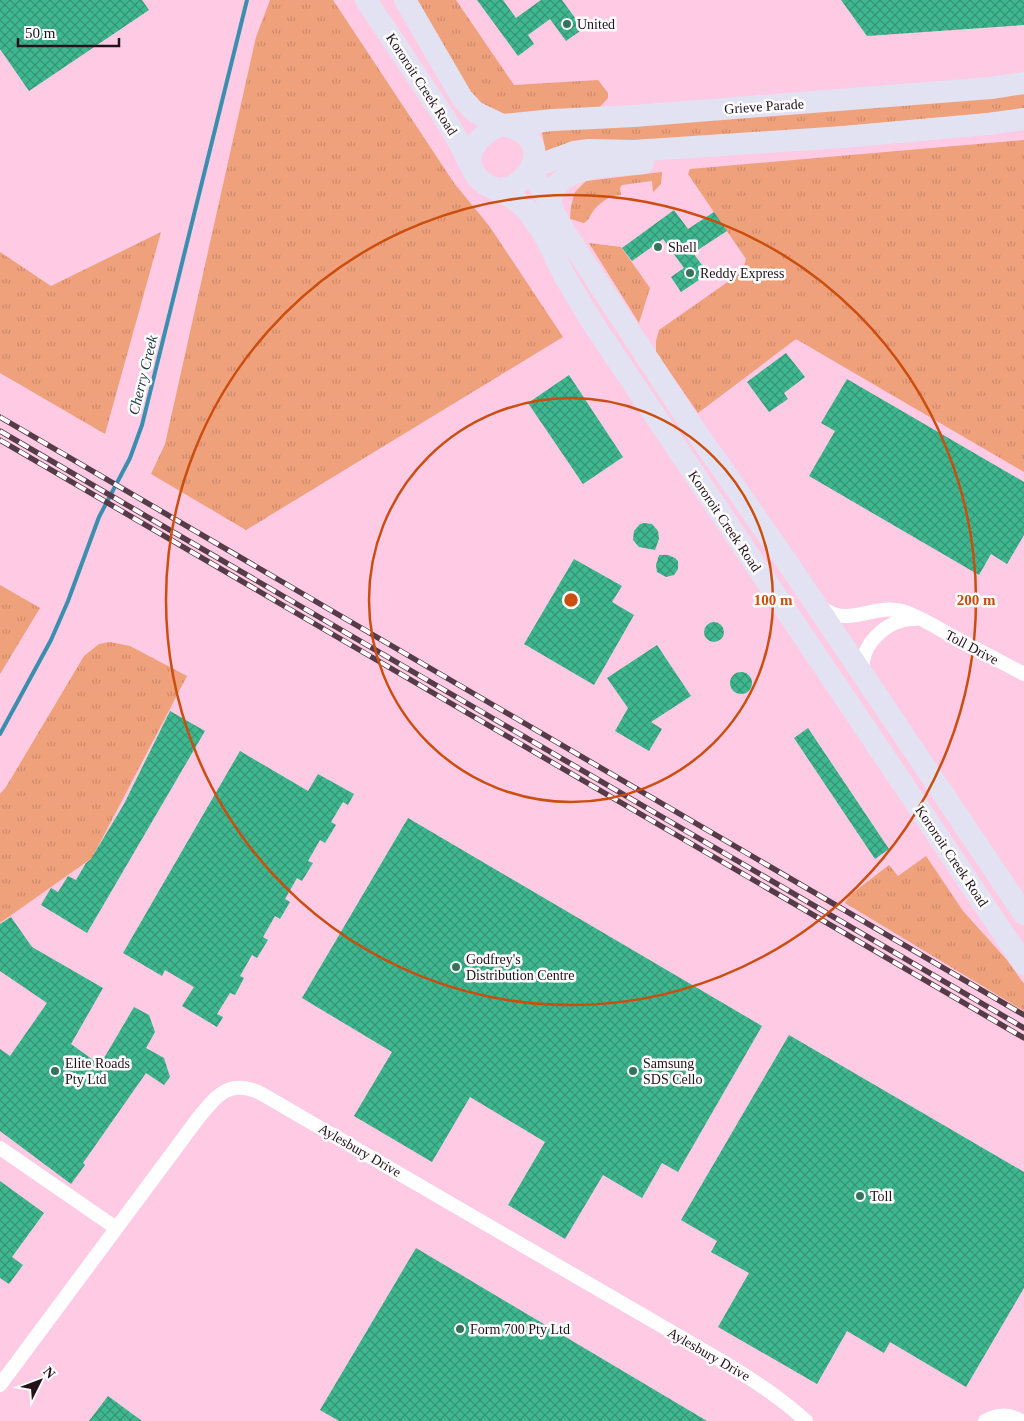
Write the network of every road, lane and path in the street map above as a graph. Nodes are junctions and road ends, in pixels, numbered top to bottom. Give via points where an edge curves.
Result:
1 (366, 0) edge
2 (405, 0) edge
3 (1024, 83) edge
4 (1024, 119) edge
5 (503, 125) junction
6 (672, 154) junction
7 (532, 168) junction
8 (481, 178) junction
9 (552, 209) junction
10 (804, 587) junction
11 (921, 619) junction
12 (1024, 674) edge
13 (870, 686) junction
14 (1024, 914) edge
15 (1024, 964) edge
16 (0, 1148) edge
17 (116, 1228) junction
18 (0, 1385) edge
19 (806, 1421) edge
20 (985, 1421) edge
21 (1021, 1421) edge

1 - 8 main road, Kororoit Creek Road
2 - 5 main road, Kororoit Creek Road via 458,94 475,112
3 - 5 main road, Grieve Parade
4 - 6 main road via 844,137 804,149
5 - 7 main road via 518,130 529,140 534,152
5 - 8 main road via 489,130 476,143 470,160
6 - 7 main road via 581,151
6 - 9 main road via 573,173 555,190
7 - 8 main road via 522,180 502,188
7 - 9 main road, Kororoit Creek Road
8 - 15 main road, Kororoit Creek Road via 520,203 535,220 592,322
9 - 10 main road, Kororoit Creek Road via 679,406
10 - 11 street, Toll Drive via 823,609 835,615 846,617 891,610
10 - 13 main road, Kororoit Creek Road
11 - 12 street, Toll Drive
11 - 13 street via 901,620 874,638 863,672
13 - 14 main road, Kororoit Creek Road
16 - 17 street
17 - 18 street, Aylesbury Drive
17 - 19 street, Aylesbury Drive via 198,1117 215,1099 231,1089 252,1089 744,1374
20 - 21 street via 1004,1415

